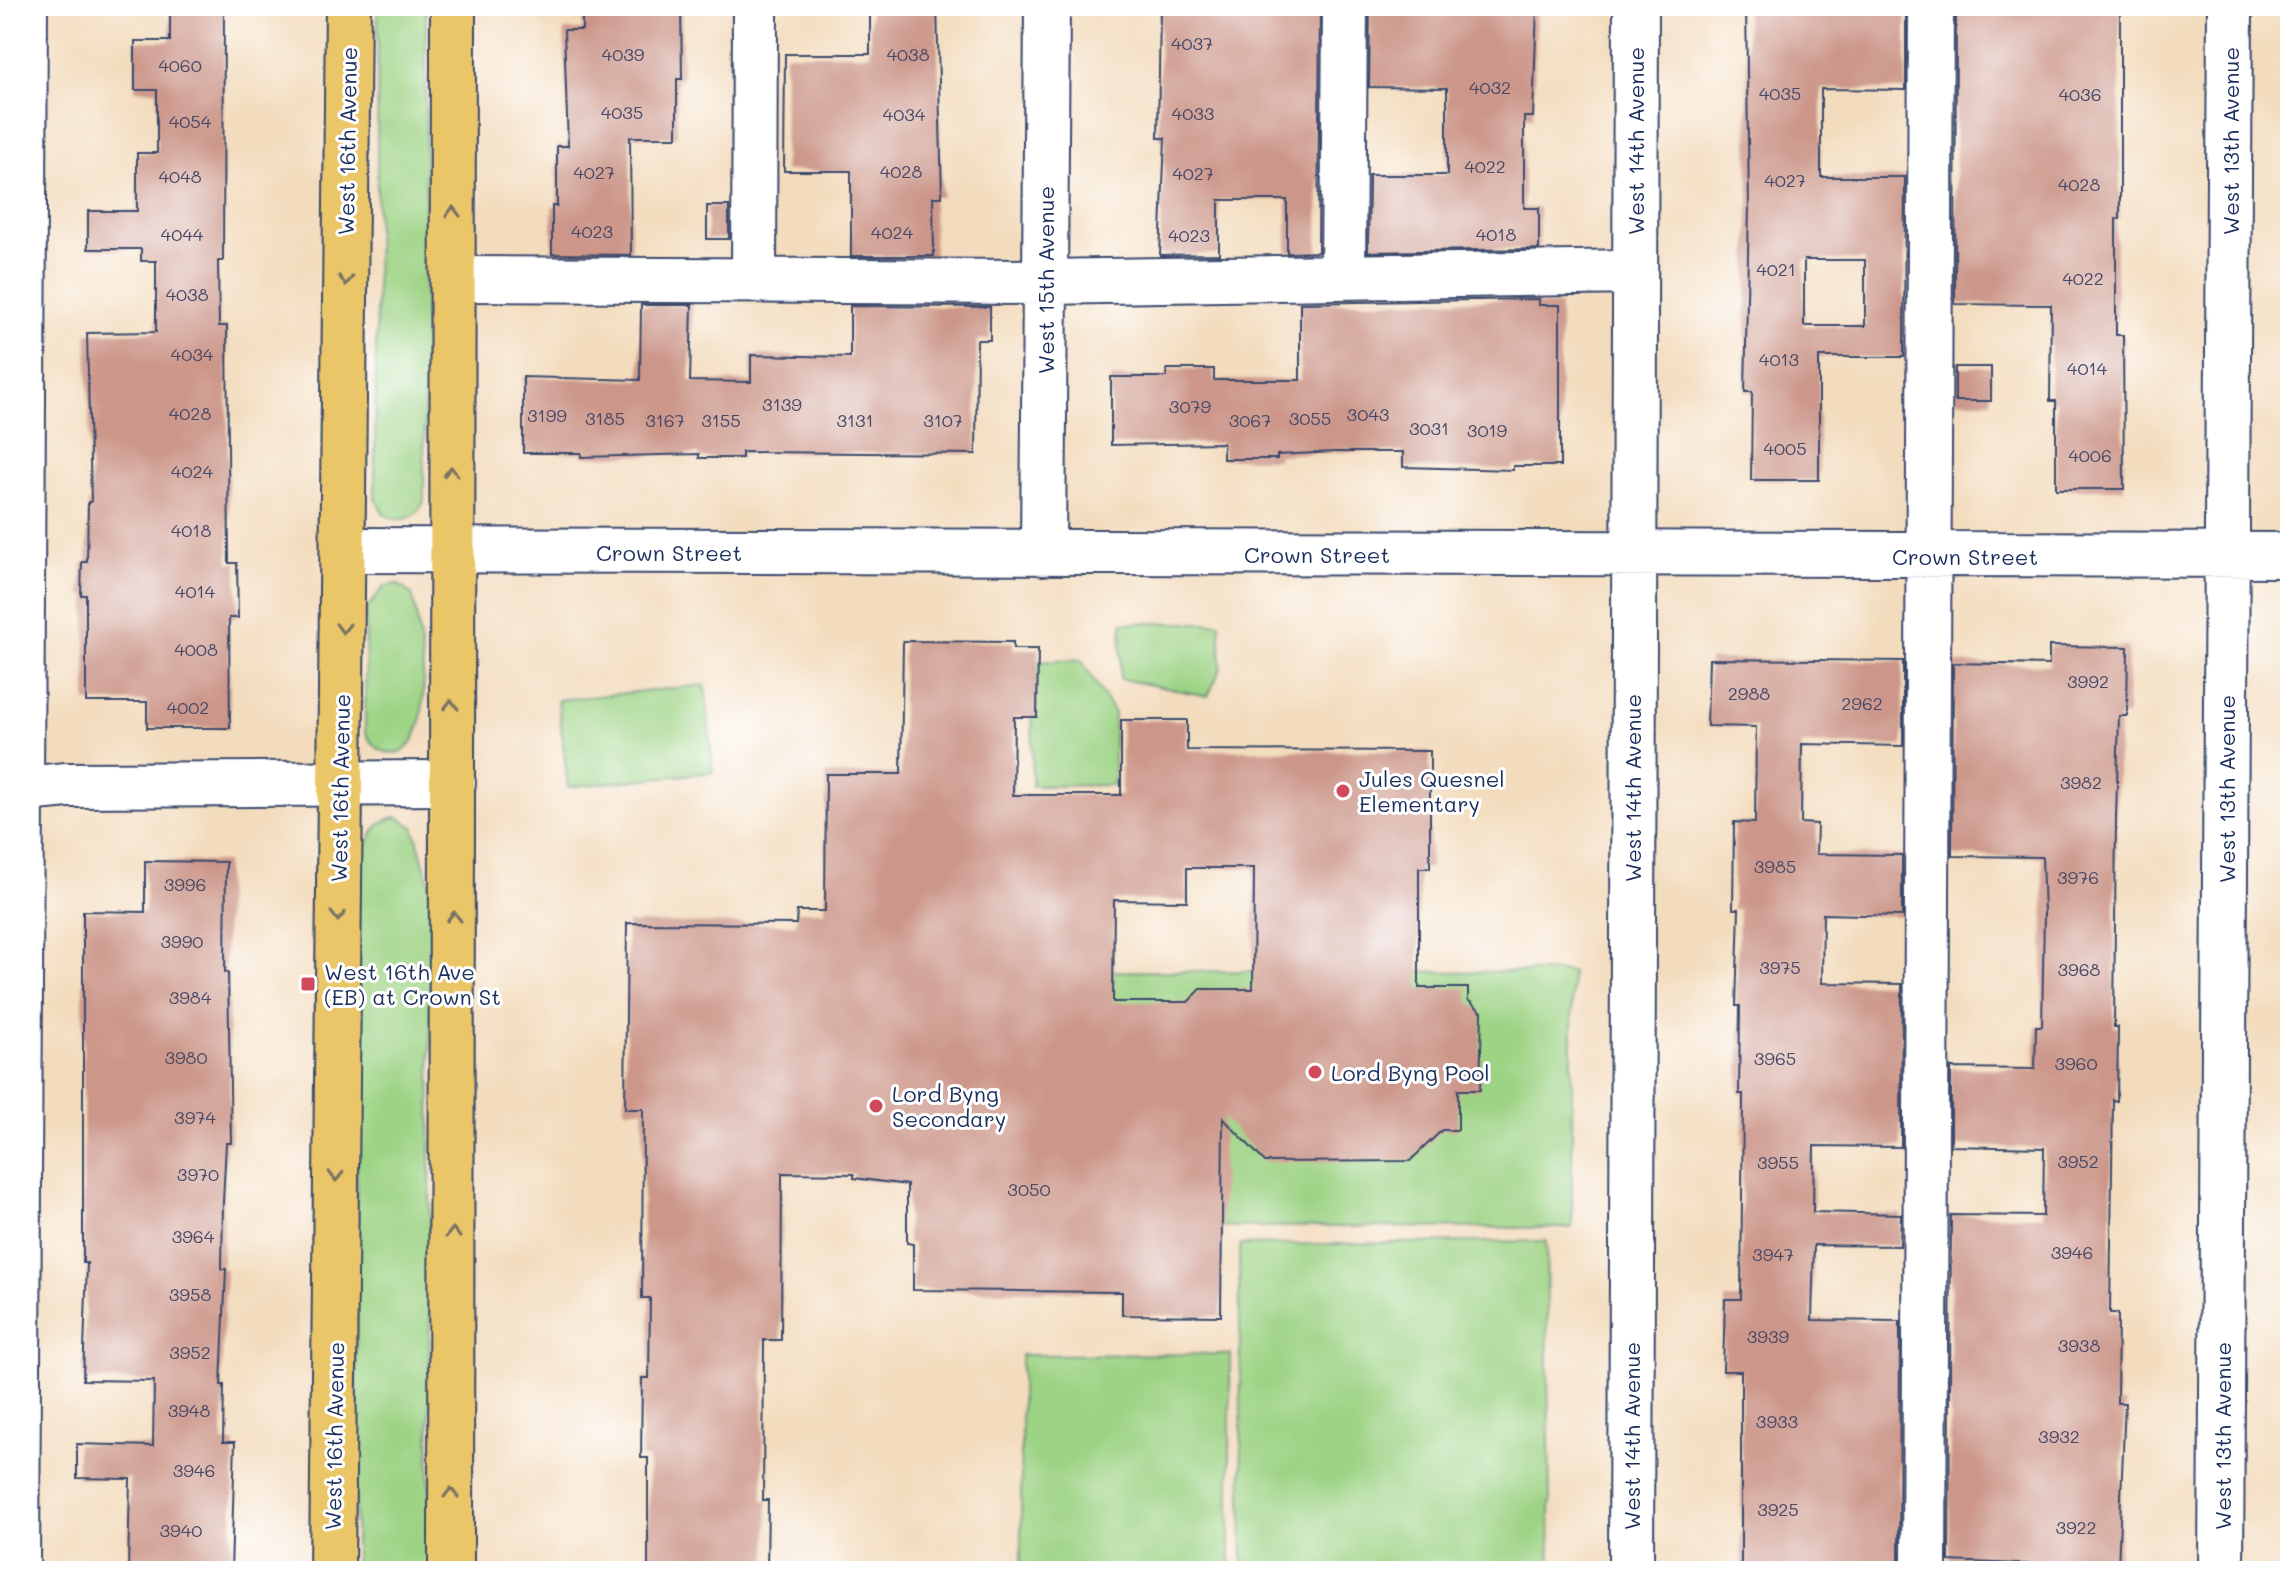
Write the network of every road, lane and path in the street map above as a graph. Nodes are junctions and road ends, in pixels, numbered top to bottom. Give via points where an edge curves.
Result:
1 (25, 6) edge
2 (348, 6) edge
3 (453, 6) edge
4 (755, 6) edge
5 (1047, 6) edge
6 (1345, 6) edge
7 (1636, 6) edge
8 (1931, 6) edge
9 (2230, 6) edge
10 (1634, 272) junction
11 (1343, 277) junction
12 (453, 279) junction
13 (754, 280) junction
14 (1045, 282) junction
15 (343, 550) junction
16 (451, 550) junction
17 (1043, 553) junction
18 (2228, 555) junction
19 (2290, 555) edge
20 (1632, 556) junction
21 (1927, 556) junction
22 (339, 782) junction
23 (453, 783) junction
24 (14, 790) edge
25 (17, 1571) edge
26 (332, 1571) edge
27 (451, 1571) edge
28 (1631, 1571) edge
29 (1924, 1571) edge
30 (2221, 1571) edge

1 - 24 street
2 -> 15 main road, West 16th Avenue
12 -> 3 main road
4 - 13 street
5 - 14 street, West 15th Avenue
6 - 11 street
7 - 10 street, West 14th Avenue
8 - 21 street
9 - 18 street, West 13th Avenue
10 - 11 street
10 - 20 street, West 14th Avenue
11 - 14 street
12 - 13 street
16 -> 12 main road
13 - 14 street
14 - 17 street, West 15th Avenue
15 - 16 street, Crown Street
15 -> 22 main road, West 16th Avenue
16 - 17 street, Crown Street
23 -> 16 main road
17 - 20 street, Crown Street
18 - 19 street, Crown Street
18 - 21 street, Crown Street
18 - 30 street, West 13th Avenue
20 - 21 street, Crown Street
20 - 28 street, West 14th Avenue
21 - 29 street
22 - 23 street
22 - 24 street
22 -> 26 main road, West 16th Avenue
27 -> 23 main road
24 - 25 street

